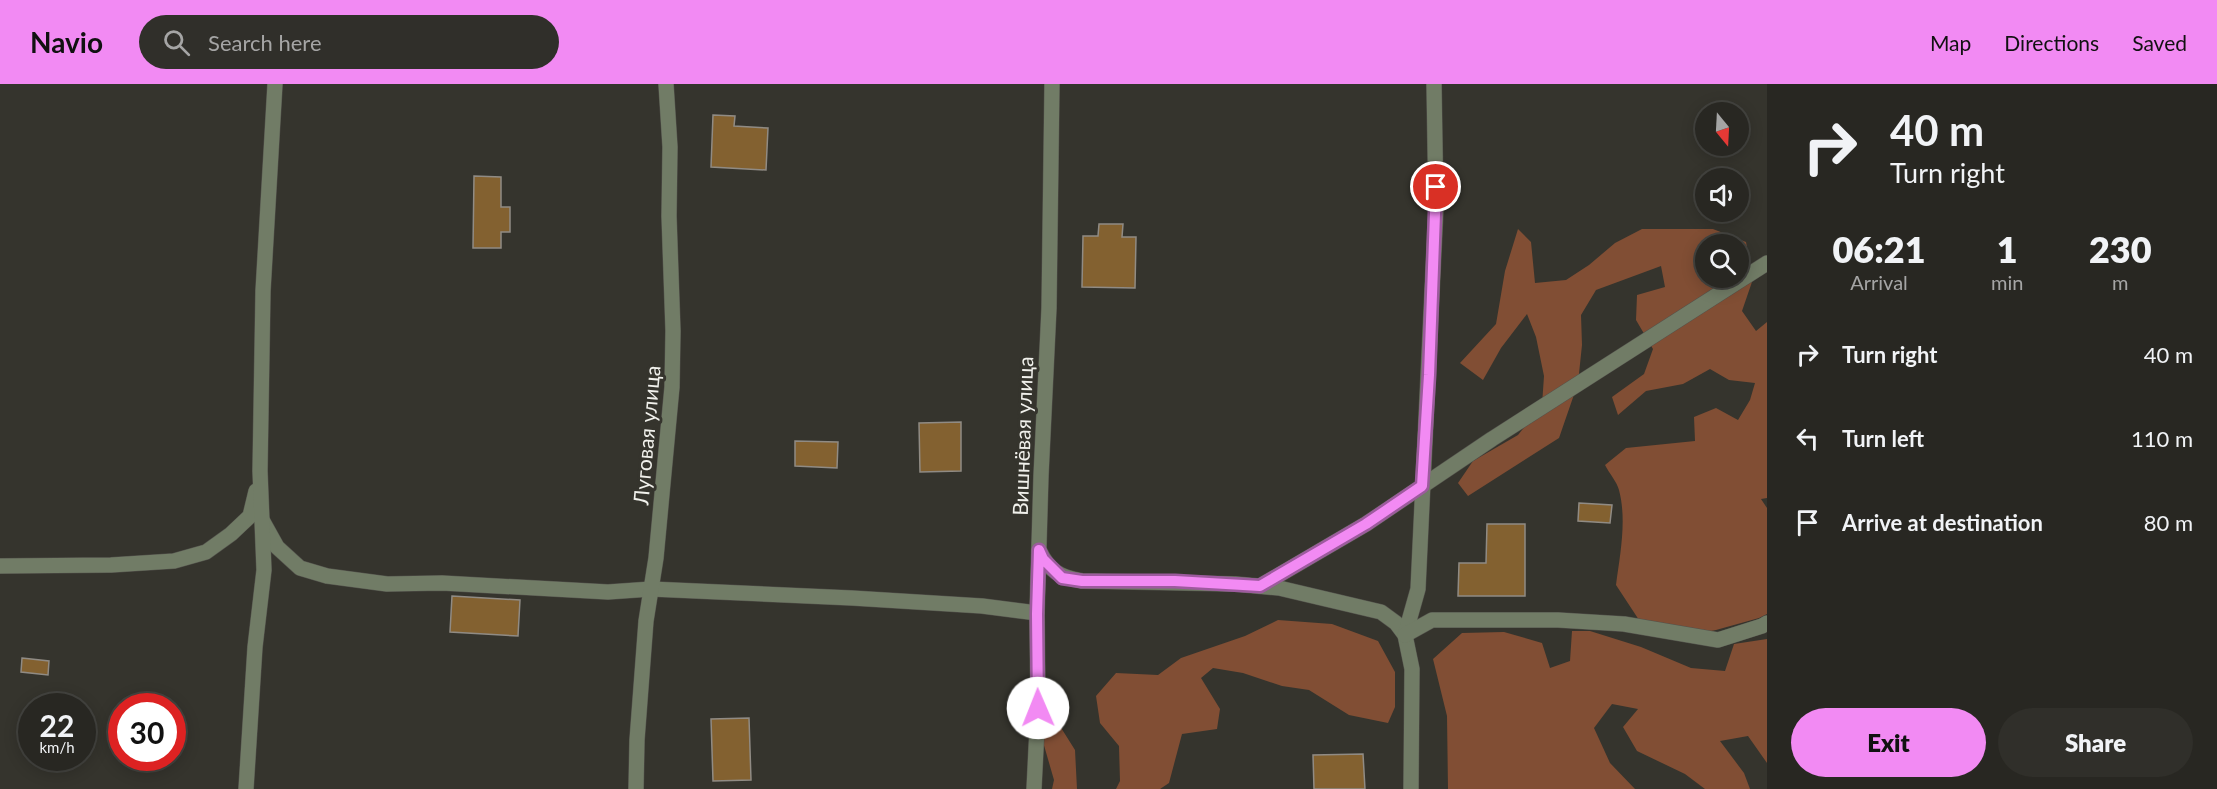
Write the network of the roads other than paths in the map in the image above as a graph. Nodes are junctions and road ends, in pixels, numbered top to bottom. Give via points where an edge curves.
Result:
1 (275, 84) edge
2 (666, 84) edge
3 (1052, 84) edge
4 (1434, 84) edge
5 (1767, 263) edge
6 (260, 471) junction
7 (1422, 486) junction
8 (262, 519) junction
9 (1039, 550) junction
10 (0, 566) edge
11 (1260, 586) junction
12 (651, 589) junction
13 (1037, 614) junction
14 (1767, 623) edge
15 (1405, 635) junction
16 (246, 789) edge
17 (636, 789) edge
18 (1034, 789) edge
19 (1411, 789) edge

1 - 6 street via 263,291
2 - 12 street, Луговая улица via 672,387
3 - 9 street, Вишнёвая улица
4 - 7 street via 1436,207
5 - 7 street
6 - 8 street
6 - 10 street via 250,516 206,552 174,561
7 - 11 street
7 - 15 street via 1418,589
8 - 12 street via 277,547 300,568 327,576 387,584 608,592
8 - 16 street via 264,570
9 - 11 street via 1062,578
9 - 13 street, Вишнёвая улица
11 - 15 street via 1381,612
12 - 13 street via 982,606
12 - 17 street, Луговая улица
13 - 18 street, Вишнёвая улица
14 - 15 street via 1718,640 1624,624 1558,620 1432,620
15 - 19 street via 1413,669

